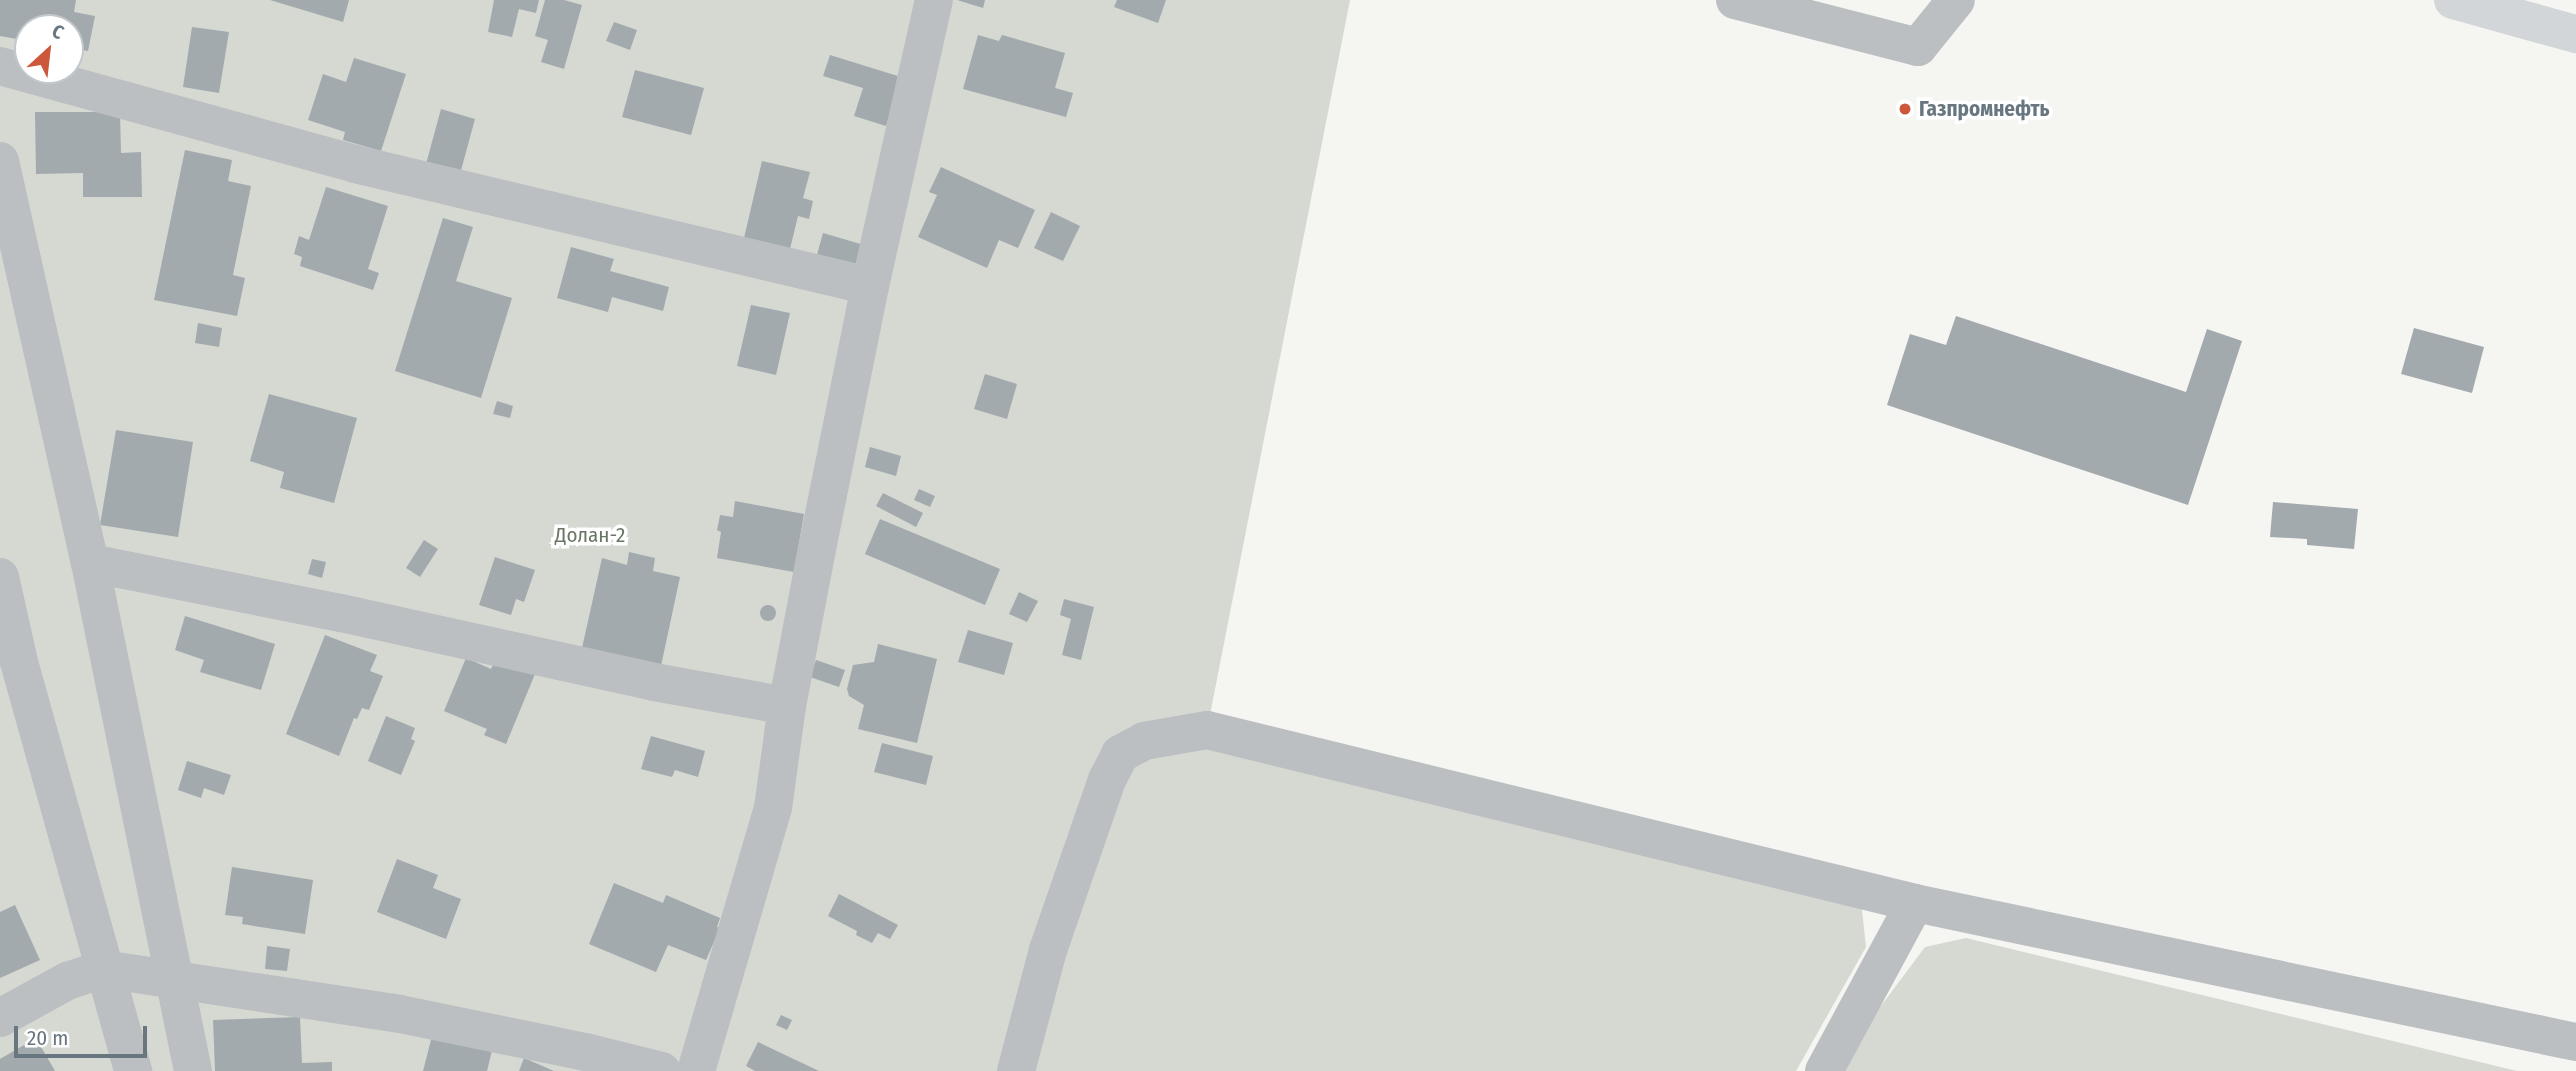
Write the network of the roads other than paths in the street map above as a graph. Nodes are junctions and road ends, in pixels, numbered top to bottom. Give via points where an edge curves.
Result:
1 (934, 0) edge
2 (1735, 0) edge
3 (1956, 0) edge
4 (2471, 2) edge
5 (2576, 34) edge
6 (0, 66) edge
7 (0, 160) edge
8 (870, 286) junction
9 (90, 563) junction
10 (0, 577) edge
11 (10, 667) edge
12 (787, 706) junction
13 (1915, 903) junction
14 (103, 969) junction
15 (175, 980) junction
16 (0, 1018) edge
17 (2576, 1042) edge
18 (133, 1071) edge
19 (193, 1071) edge
20 (663, 1071) edge
21 (696, 1071) edge
22 (1016, 1071) edge
23 (1824, 1071) edge

1 - 8 street
2 - 3 street via 1917,47
4 - 5 main road
6 - 8 street via 355,164
7 - 9 street
8 - 12 street
9 - 12 street
9 - 15 street
10 - 11 street
11 - 14 street
12 - 21 street via 773,808
13 - 17 street
13 - 22 street via 1207,730 1144,741 1120,754 1107,780 1048,950
13 - 23 street
14 - 15 street
14 - 16 street via 66,981
14 - 18 street
15 - 19 street
15 - 20 street via 400,1014

